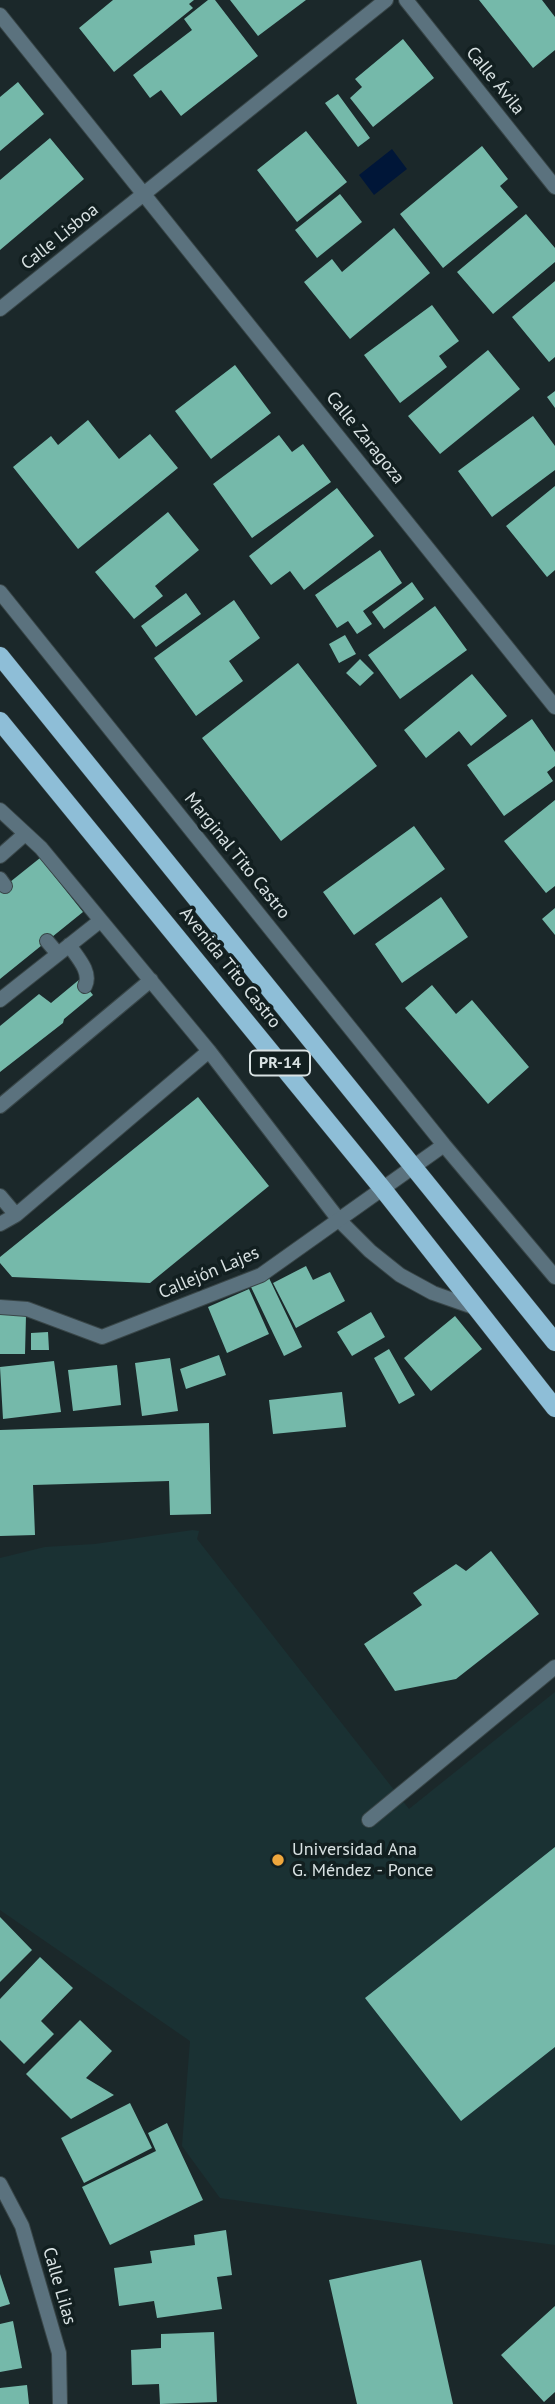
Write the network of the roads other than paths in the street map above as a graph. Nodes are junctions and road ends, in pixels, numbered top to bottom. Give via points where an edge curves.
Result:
1 (386, 0) edge
2 (406, 0) edge
3 (0, 15) edge
4 (555, 187) edge
5 (144, 194) junction
6 (0, 309) edge
7 (0, 592) edge
8 (0, 656) edge
9 (555, 707) edge
10 (0, 721) edge
11 (0, 810) edge
12 (25, 834) junction
13 (0, 856) edge
14 (100, 921) junction
15 (47, 941) dead end
16 (63, 949) junction
17 (14, 968) dead end
18 (25, 980) junction
19 (150, 980) junction
20 (85, 986) dead end
21 (0, 1000) edge
22 (209, 1051) junction
23 (0, 1105) edge
24 (444, 1145) junction
25 (413, 1165) junction
26 (382, 1188) junction
27 (0, 1196) edge
28 (16, 1215) junction
29 (340, 1220) junction
30 (0, 1224) edge
31 (555, 1277) edge
32 (0, 1307) edge
33 (476, 1308) junction
34 (555, 1342) edge
35 (555, 1408) edge
36 (555, 1667) edge
37 (369, 1820) dead end
38 (0, 2184) edge
39 (60, 2404) edge

1 - 5 street
2 - 4 street, Calle Ávila
3 - 5 street, Calle Zaragoza
5 - 6 street, Calle Lisboa
5 - 9 street, Calle Zaragoza
7 - 24 street, Marginal Tito Castro
8 - 25 main road, Avenida Tito Castro / PR-14
10 - 26 main road, Avenida Tito Castro / PR-14
11 - 12 street
12 - 13 street
12 - 14 street
14 - 16 street
14 - 19 street
15 - 16 street
16 - 18 street
16 - 20 street via 86,971
17 - 18 street
18 - 21 street
19 - 22 street
19 - 23 street
22 - 28 street
22 - 29 street
24 - 25 street, Callejón Lajes
24 - 31 street, Marginal Tito Castro
25 - 26 street, Callejón Lajes
25 - 34 main road, Avenida Tito Castro / PR-14
26 - 29 street, Callejón Lajes
26 - 33 main road, Avenida Tito Castro / PR-14
27 - 28 street
28 - 30 street
29 - 32 street, Callejón Lajes via 261,1275 102,1337 27,1309
29 - 33 street via 400,1275
33 - 35 main road, Avenida Tito Castro / PR-14
36 - 37 street
38 - 39 street, Calle Lilas via 22,2226 59,2353

